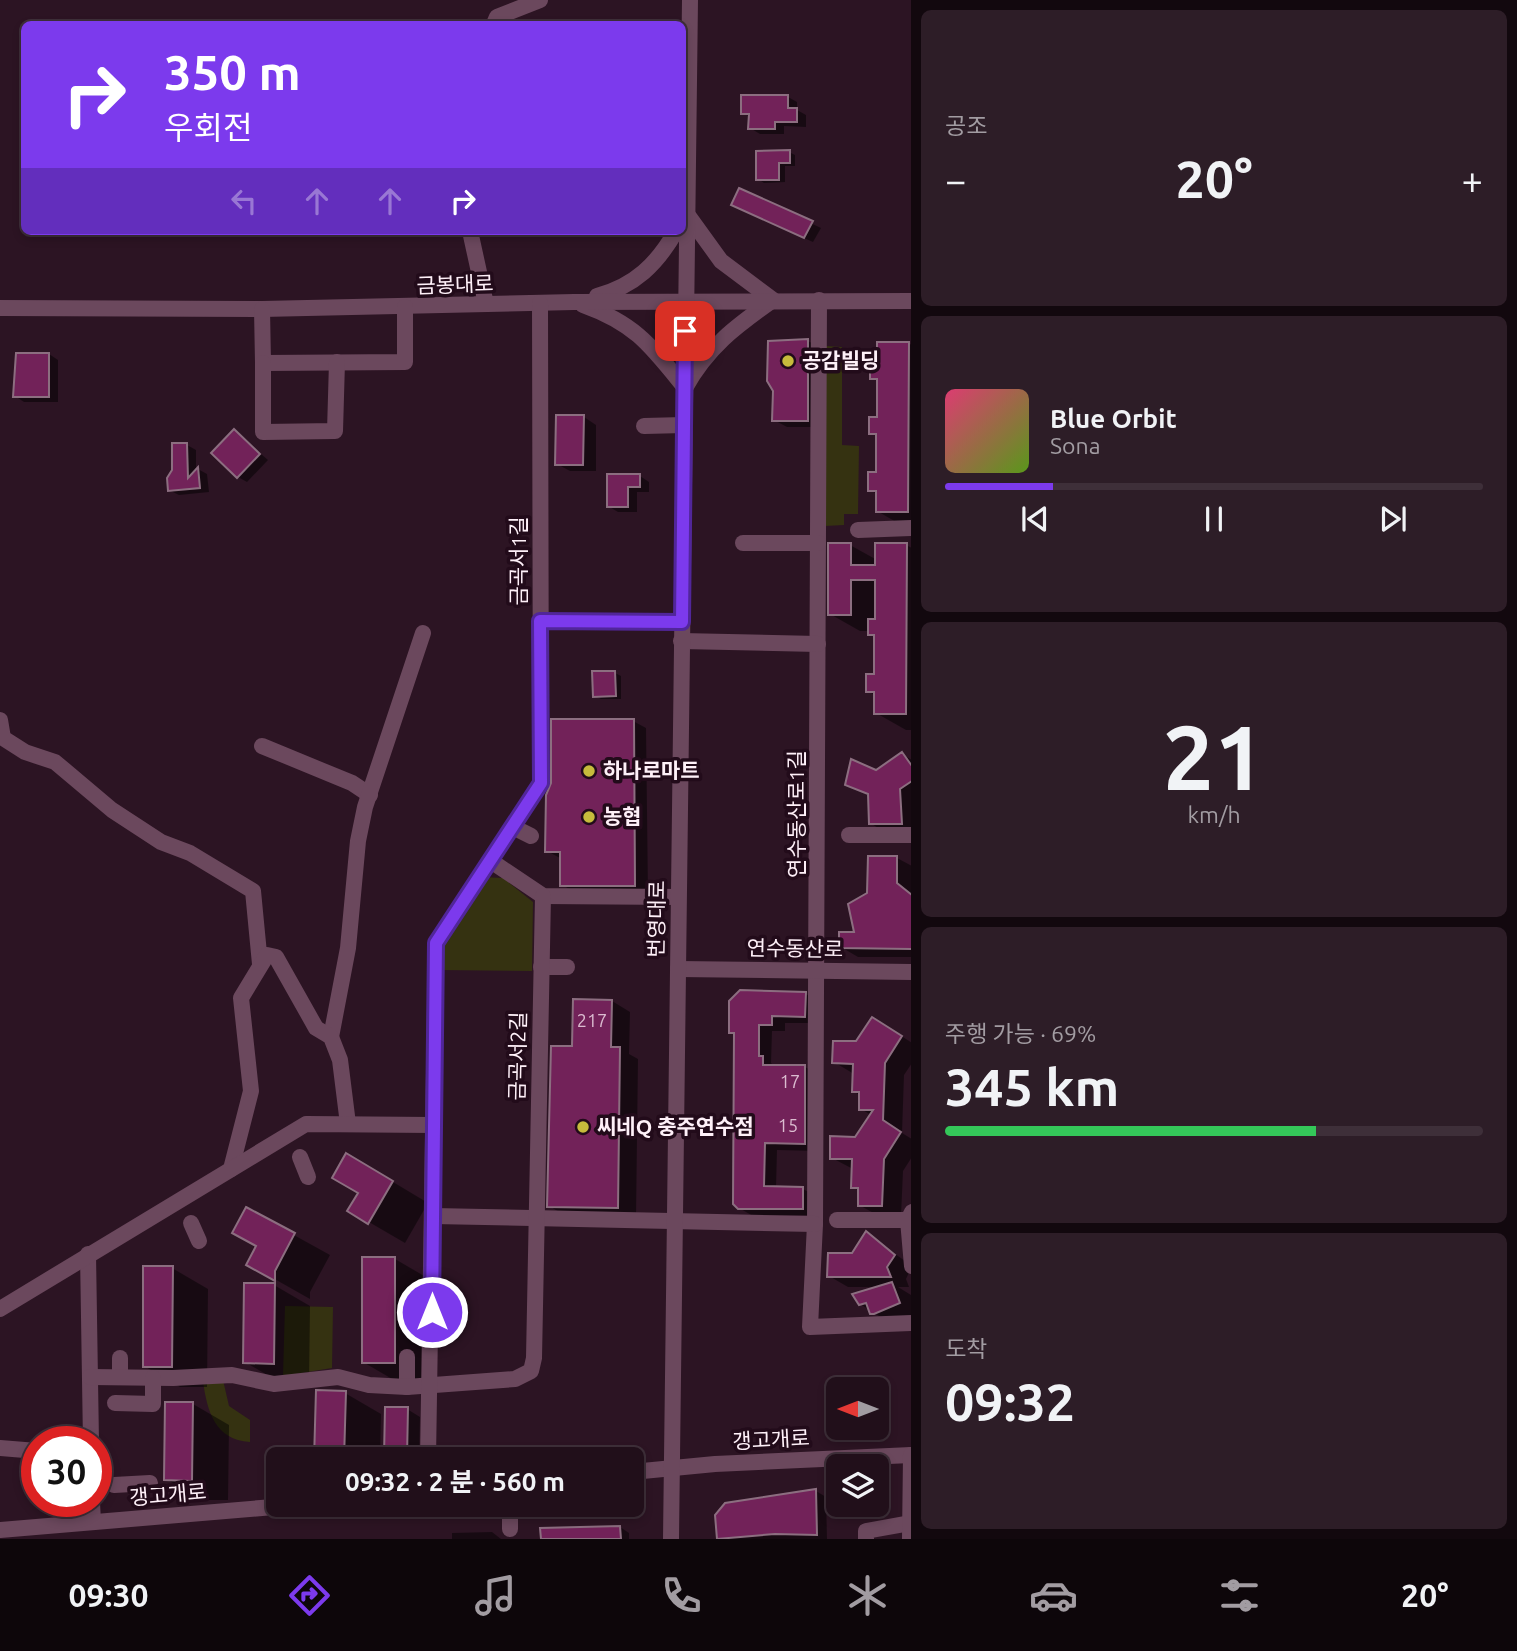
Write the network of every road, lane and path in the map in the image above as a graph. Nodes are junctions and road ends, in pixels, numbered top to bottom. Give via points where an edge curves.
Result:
1 (540, 0) edge
2 (690, 0) edge
3 (495, 21) edge
4 (686, 144) edge
5 (686, 218) edge
6 (471, 235) edge
7 (674, 235) edge
8 (684, 235) edge
9 (685, 300) junction
10 (773, 300) junction
11 (819, 300) junction
12 (911, 301) edge
13 (575, 302) junction
14 (540, 303) junction
15 (486, 304) junction
16 (405, 307) junction
17 (0, 308) edge
18 (262, 309) junction
19 (337, 362) junction
20 (263, 363) junction
21 (685, 388) junction
22 (684, 425) junction
23 (643, 426) dead end
24 (911, 528) edge
25 (858, 530) dead end
26 (743, 543) dead end
27 (818, 543) junction
28 (540, 621) junction
29 (682, 622) junction
30 (423, 633) dead end
31 (681, 641) junction
32 (818, 644) junction
33 (0, 720) edge
34 (262, 746) dead end
35 (370, 795) junction
36 (513, 827) junction
37 (849, 835) dead end
38 (911, 835) edge
39 (531, 836) dead end
40 (491, 861) junction
41 (542, 896) junction
42 (678, 897) junction
43 (260, 964) junction
44 (541, 967) junction
45 (567, 967) dead end
46 (678, 969) junction
47 (817, 971) junction
48 (911, 972) edge
49 (331, 1037) junction
50 (348, 1124) junction
51 (433, 1125) junction
52 (300, 1157) dead end
53 (231, 1169) junction
54 (308, 1177) dead end
55 (433, 1216) junction
56 (910, 1216) edge
57 (535, 1218) junction
58 (837, 1220) dead end
59 (674, 1221) junction
60 (191, 1223) dead end
61 (815, 1224) junction
62 (199, 1241) dead end
63 (911, 1241) edge
64 (88, 1254) junction
65 (0, 1309) edge
66 (911, 1324) edge
67 (408, 1357) dead end
68 (120, 1358) dead end
69 (90, 1377) junction
70 (120, 1377) junction
71 (153, 1378) junction
72 (431, 1384) junction
73 (408, 1387) junction
74 (115, 1403) dead end
75 (91, 1426) edge
76 (429, 1447) edge
77 (0, 1448) edge
78 (21, 1450) edge
79 (911, 1455) edge
80 (671, 1468) junction
81 (644, 1471) edge
82 (150, 1483) dead end
83 (114, 1485) dead end
84 (266, 1508) edge
85 (93, 1517) edge
86 (510, 1517) edge
87 (93, 1522) junction
88 (510, 1529) dead end
89 (0, 1530) edge
90 (910, 1531) edge
91 (670, 1539) edge
92 (866, 1539) edge

1 - 3 street
2 - 4 street, 번영대로
5 - 10 street via 721,261
6 - 15 street
7 - 13 street via 647,271 619,290
8 - 9 street, 번영대로
9 - 10 street, 금봉대로
9 - 13 street, 금봉대로
9 - 21 street, 번영대로
10 - 11 street, 금봉대로
10 - 21 street via 700,360
11 - 12 street, 금봉대로
11 - 27 street, 연수동산로1길
13 - 14 street, 금봉대로
13 - 21 street via 617,317 646,340
14 - 15 street, 금봉대로
14 - 28 street, 금곡서1길
15 - 16 street, 금봉대로
16 - 18 street, 금봉대로
16 - 19 street via 405,362
17 - 18 street, 금봉대로
18 - 20 street
19 - 20 street
19 - 20 street via 335,432 262,432
21 - 22 street, 번영대로
22 - 23 street
22 - 29 street, 번영대로
24 - 25 street
26 - 27 street
27 - 32 street, 연수동산로1길
28 - 29 street
28 - 36 street, 금곡서1길 via 541,783
29 - 31 street, 번영대로
30 - 35 street
31 - 32 street
31 - 42 street, 번영대로
32 - 47 street, 연수동산로1길
33 - 43 street via 3,738 55,762 112,810 161,842 190,853 253,891
34 - 35 street
35 - 49 street via 358,841 348,948
36 - 39 street
36 - 40 street, 금곡서1길
37 - 38 street
40 - 41 street
40 - 51 street, 금곡서1길 via 436,943
41 - 42 street
41 - 44 street, 금곡서2길
42 - 46 street, 번영대로
43 - 49 street via 267,954 276,957 316,1028
43 - 53 street via 241,998 251,1091
44 - 45 street
44 - 57 street, 금곡서2길
46 - 47 street, 연수동산로
46 - 59 street, 번영대로
47 - 48 street, 연수동산로
47 - 61 street, 연수동산로1길
49 - 50 street via 340,1060
50 - 51 street
50 - 53 street via 306,1124
51 - 55 street, 금곡서1길
52 - 54 street
53 - 64 street
55 - 57 street
55 - 72 street, 금곡서1길
56 - 58 street
56 - 63 street
57 - 59 street
57 - 72 street, 금곡서2길 via 531,1371 515,1378
59 - 61 street
59 - 80 street, 번영대로
60 - 62 street
61 - 66 street, 연수동산로1길 via 810,1327
64 - 65 street
64 - 69 street
67 - 73 street
68 - 70 street
69 - 70 street
69 - 75 street
70 - 71 street
71 - 73 street via 232,1374 274,1384 338,1377 369,1391
71 - 74 street via 153,1404
72 - 73 street
72 - 76 street, 금곡서1길
77 - 78 street
79 - 80 street, 갱고개로
79 - 90 street
80 - 81 street, 갱고개로
80 - 91 street, 번영대로
82 - 83 street
84 - 87 street, 갱고개로
85 - 87 street
86 - 88 street
87 - 89 street, 갱고개로
90 - 92 street via 866,1531

